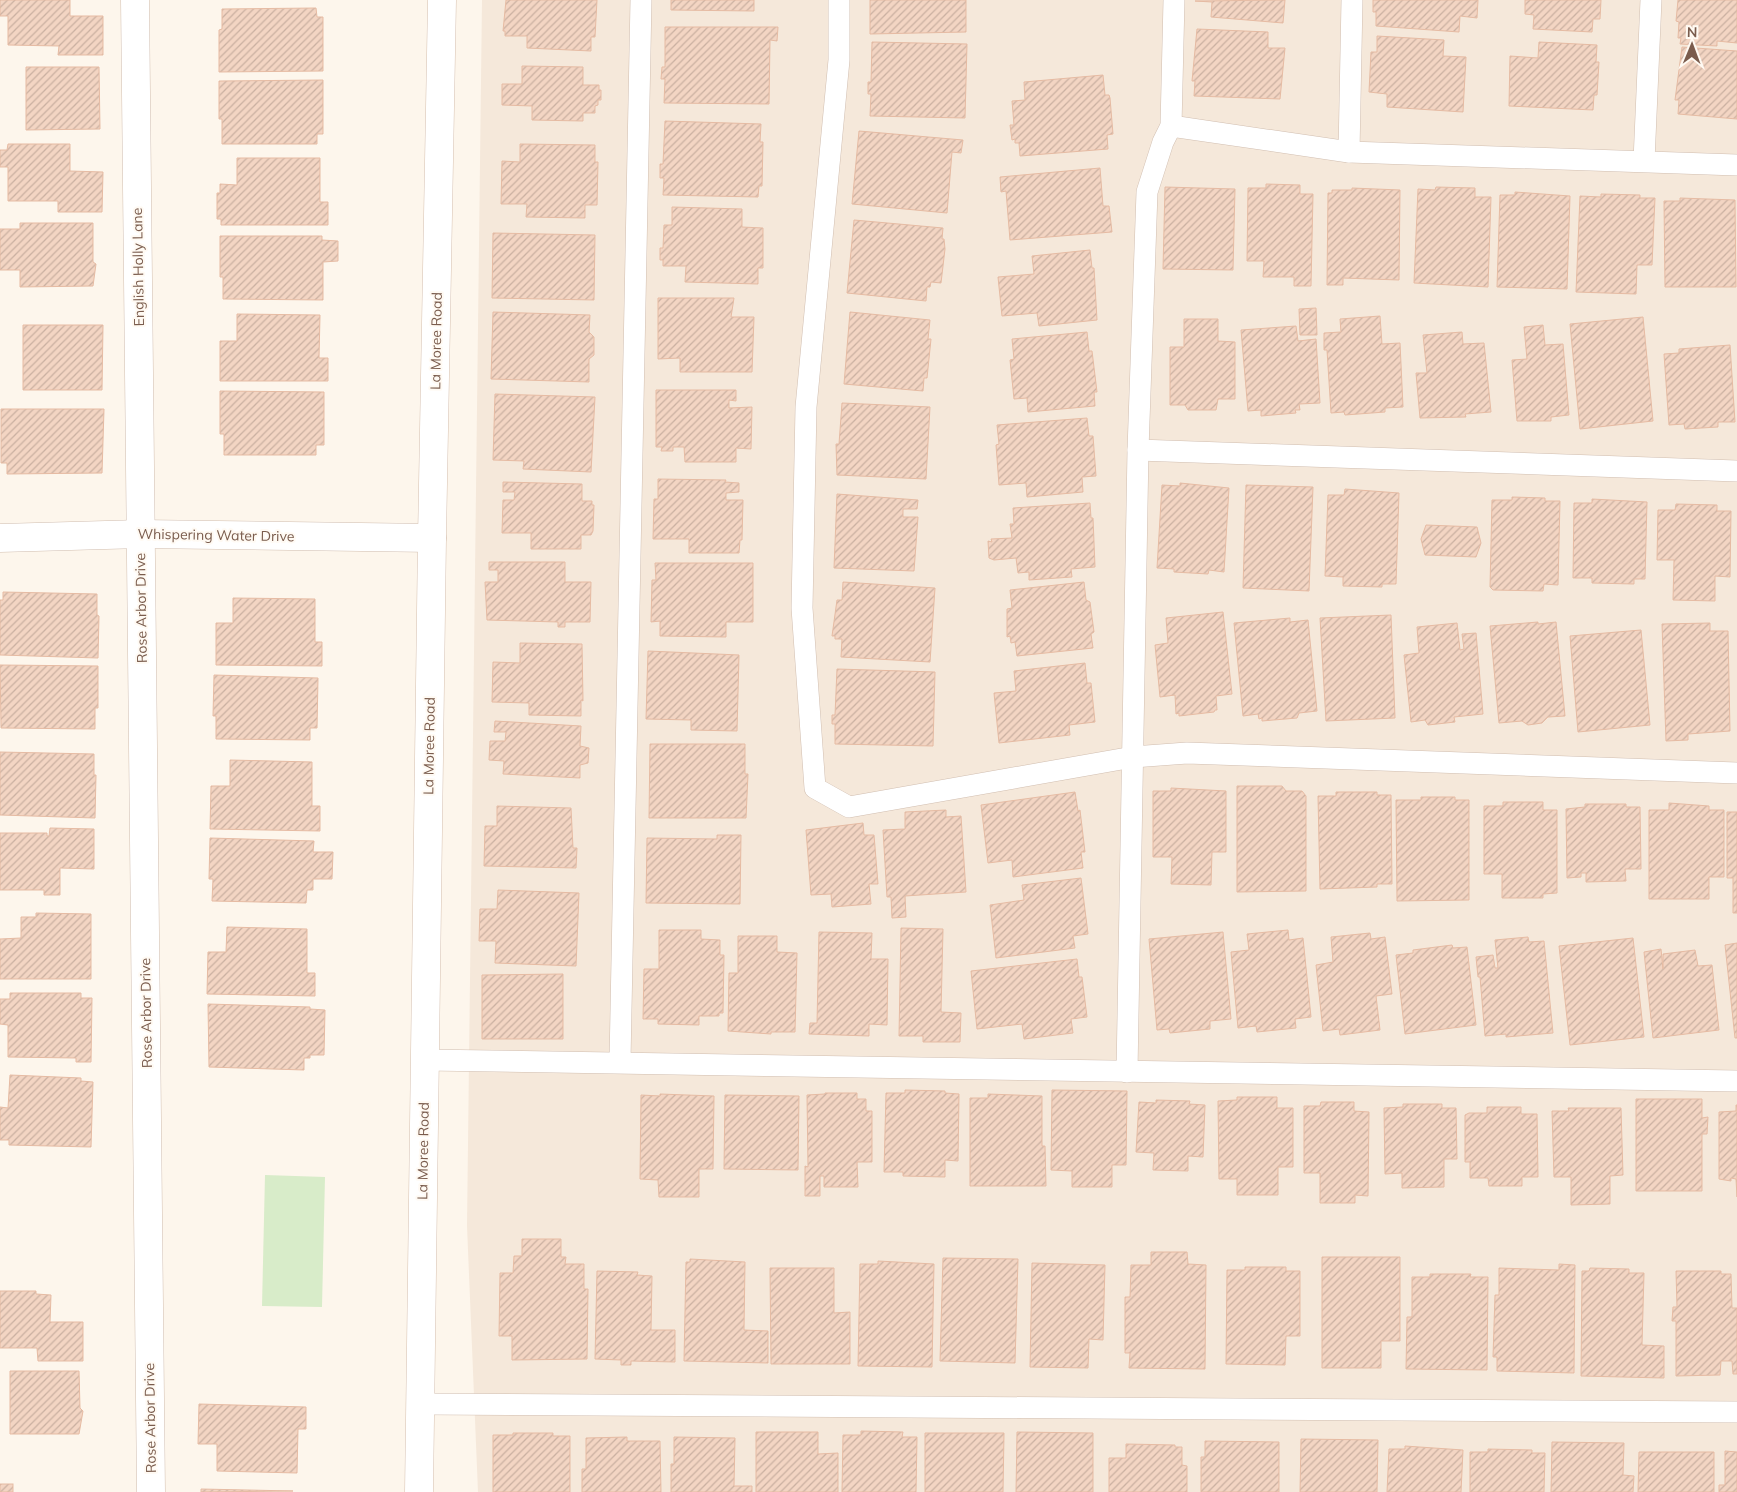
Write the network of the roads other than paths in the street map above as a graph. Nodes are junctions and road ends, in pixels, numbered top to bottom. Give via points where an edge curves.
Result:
1 (135, 0) edge
2 (442, 0) edge
3 (641, 0) edge
4 (839, 0) edge
5 (1174, 0) edge
6 (1352, 0) edge
7 (1651, 0) edge
8 (1171, 126) junction
9 (1349, 152) junction
10 (1644, 161) junction
11 (1737, 165) edge
12 (1138, 450) junction
13 (1737, 471) edge
14 (141, 534) junction
15 (0, 538) edge
16 (432, 538) junction
17 (1133, 757) junction
18 (1737, 773) edge
19 (425, 1060) junction
20 (620, 1061) junction
21 (1127, 1072) junction
22 (1737, 1081) edge
23 (420, 1404) junction
24 (1737, 1412) edge
25 (151, 1492) edge
26 (419, 1492) edge

1 - 14 street, English Holly Lane
2 - 16 street, La Moree Road
3 - 20 lane
4 - 17 lane via 839,60 806,407 802,608 815,788 849,807
5 - 8 lane
6 - 9 lane
7 - 10 lane
8 - 9 lane
8 - 12 lane via 1147,192
9 - 10 lane
10 - 11 lane
12 - 13 lane
12 - 17 lane
14 - 15 street, Whispering Water Drive
14 - 16 street, Whispering Water Drive
14 - 25 street, Rose Arbor Drive
16 - 19 street, La Moree Road
17 - 18 lane via 1187,753
17 - 21 lane
19 - 20 lane
19 - 23 street, La Moree Road
20 - 21 lane
21 - 22 lane
23 - 24 lane
23 - 26 street, La Moree Road

